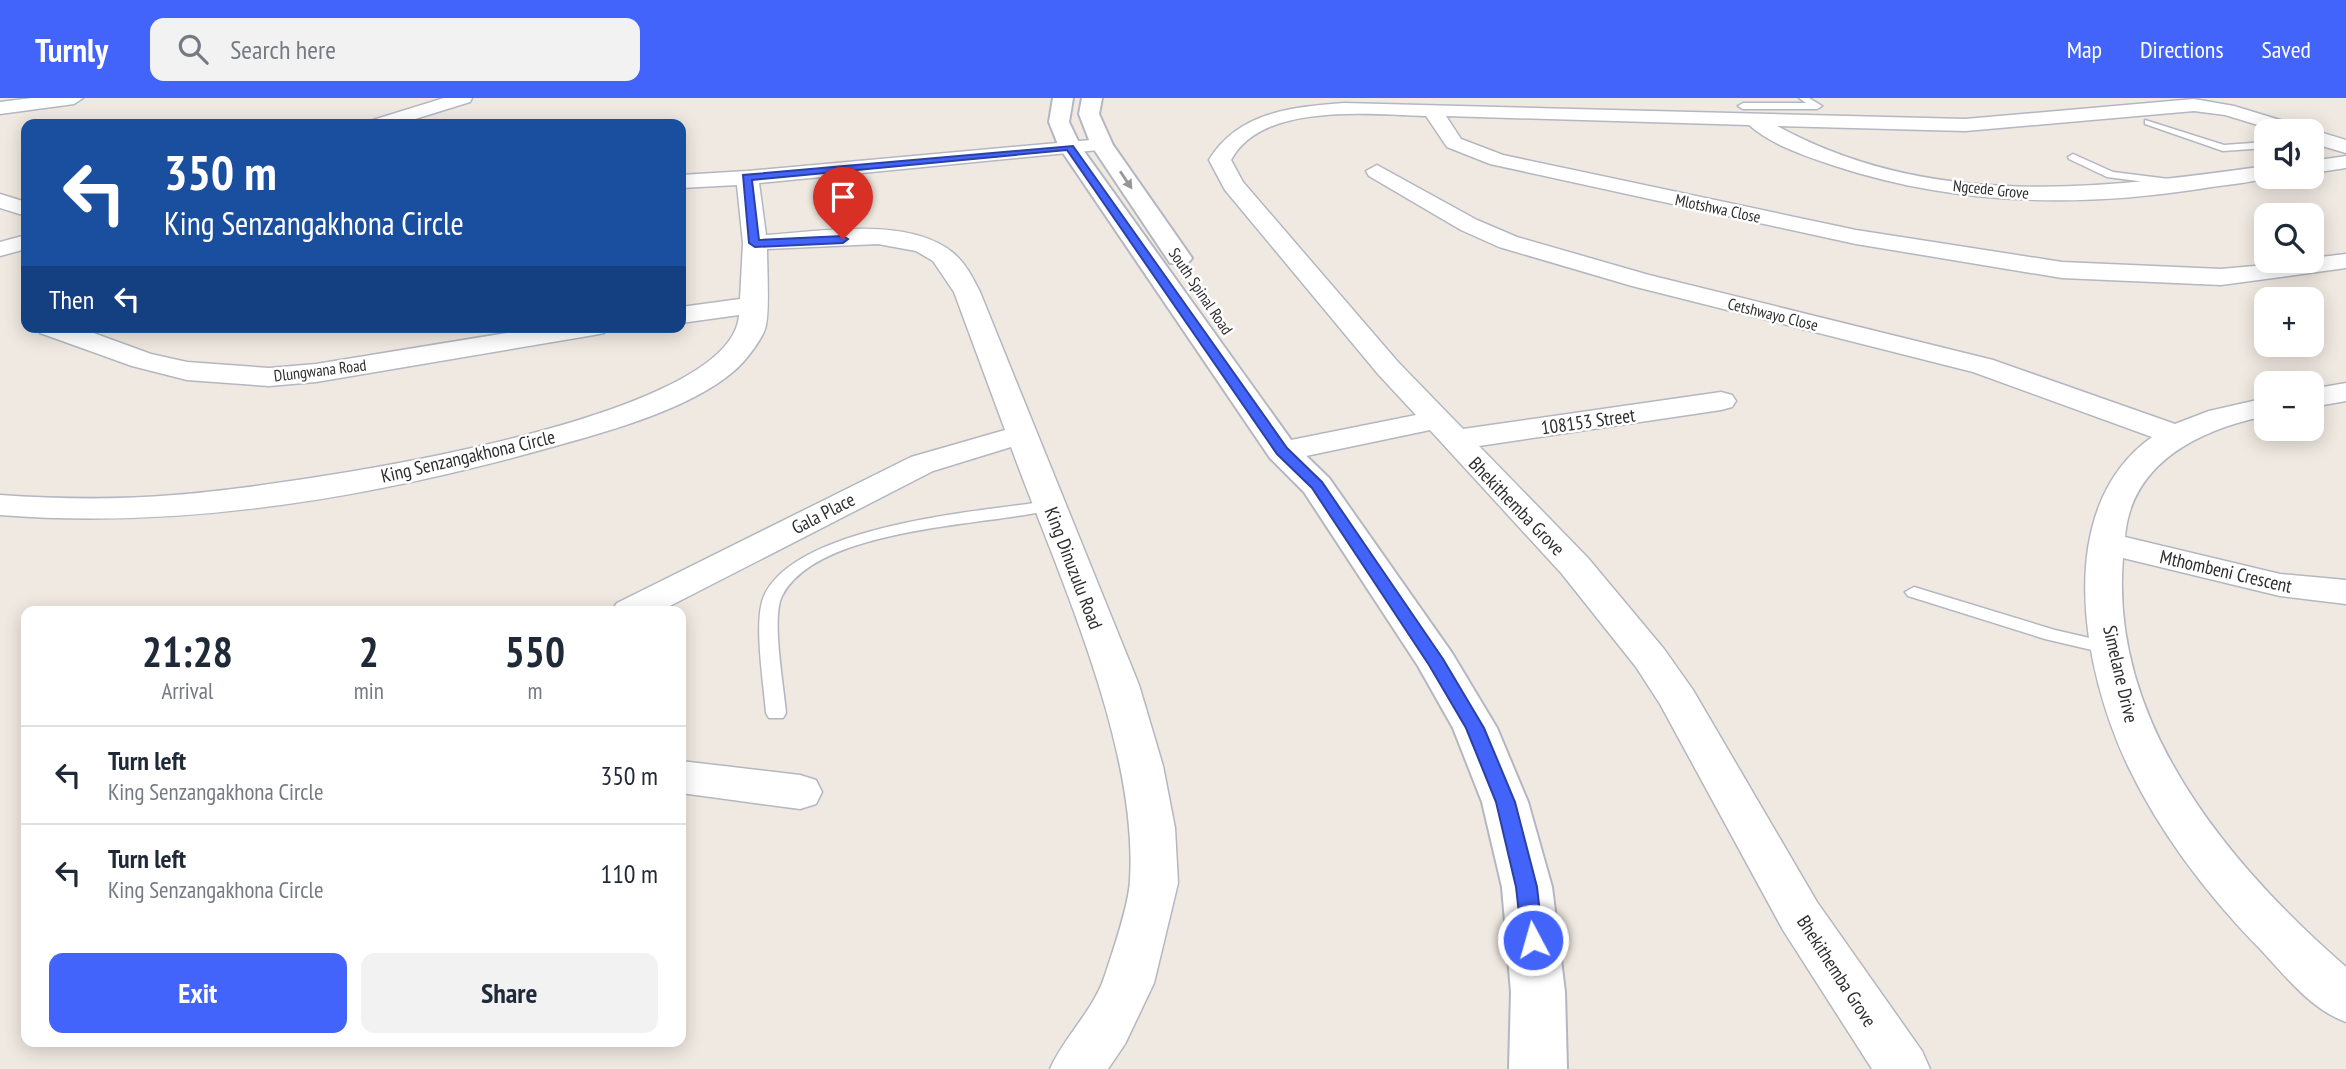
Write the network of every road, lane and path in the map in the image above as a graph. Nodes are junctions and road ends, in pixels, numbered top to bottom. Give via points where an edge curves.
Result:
1 (74, 98) edge
2 (463, 98) edge
3 (1063, 98) edge
4 (1092, 98) edge
5 (1803, 98) edge
6 (2201, 102) edge
7 (0, 108) edge
8 (1432, 108) junction
9 (1744, 108) edge
10 (396, 119) edge
11 (2258, 119) edge
12 (2148, 122) dead end
13 (2324, 141) edge
14 (1102, 145) junction
15 (2254, 146) edge
16 (2346, 147) edge
17 (1070, 148) junction
18 (1889, 155) dead end
19 (2073, 157) dead end
20 (1836, 159) junction
21 (2346, 162) edge
22 (2324, 165) edge
23 (1377, 171) dead end
24 (2254, 174) edge
25 (747, 177) junction
26 (686, 181) edge
27 (2181, 183) junction
28 (0, 201) edge
29 (21, 207) edge
30 (21, 243) edge
31 (755, 243) junction
32 (0, 249) edge
33 (2346, 261) edge
34 (752, 305) junction
35 (686, 314) edge
36 (66, 333) edge
37 (558, 333) edge
38 (2346, 392) edge
39 (2324, 396) edge
40 (1721, 401) dead end
41 (2254, 410) edge
42 (1445, 430) junction
43 (1023, 433) junction
44 (2178, 436) junction
45 (1302, 461) junction
46 (0, 505) edge
47 (1050, 506) junction
48 (2108, 543) junction
49 (1914, 592) dead end
50 (2346, 592) edge
51 (640, 606) edge
52 (2113, 649) junction
53 (776, 713) dead end
54 (686, 778) edge
55 (800, 792) dead end
56 (2346, 999) edge
57 (1077, 1069) edge
58 (1538, 1069) edge
59 (1903, 1069) edge

1 - 7 street
2 - 10 street
3 - 17 street, South Spinal Road via 1059,122
4 - 14 street, South Spinal Road via 1089,114
5 - 9 lane via 1817,106
6 - 9 street via 1993,124
6 - 11 street
8 - 9 street
8 - 33 street, Mlotshwa Close via 1454,143 1497,160 1935,253 2062,270 2171,276 2253,274
8 - 42 street, Bhekithemba Grove via 1297,114 1245,131 1224,148 1220,160 1233,185
9 - 20 street, Ngcede Grove via 1798,145
12 - 15 lane via 2223,148
13 - 16 street
14 - 17 street
14 -> 45 street, South Spinal Road
17 - 25 street
17 - 45 street, South Spinal Road
18 - 20 street
19 - 27 lane via 2111,175
20 - 27 street, Ngcede Grove via 1922,181 2031,194 2097,193
21 - 22 street
23 - 44 street, Cetshwayo Close via 1459,220 1508,242 1640,282 1983,366
24 - 27 street, Ngcede Grove
25 - 26 street
25 - 31 street, King Senzangakhona Circle
28 - 29 street
30 - 32 street
31 - 34 street, King Senzangakhona Circle
31 - 43 street, King Dinuzulu Road via 890,239 920,244 941,254 967,292
34 - 35 street
34 - 46 street, King Senzangakhona Circle via 749,340 736,358 705,379 643,408 525,446 302,490 202,503 69,510
36 - 37 street, Dlungwana Road via 187,371 268,377
38 - 39 street
40 - 42 street, 108153 Street
41 - 44 street, Simelane Drive via 2218,418
42 - 45 street, 108153 Street
42 - 59 street, Bhekithemba Grove via 1575,566 1650,658 1800,915
43 - 47 street, King Dinuzulu Road
43 - 51 street, Gala Place via 922,464
44 - 48 street, Simelane Drive via 2149,455 2124,485 2112,509
45 - 58 street, South Spinal Road via 1437,663 1475,728 1506,802 1527,887 1538,992
47 - 53 lane via 877,535 846,543 799,565 783,580 771,604
47 - 57 street, King Dinuzulu Road via 1119,685 1152,828 1154,883 1128,983 1107,1027
48 - 50 street, Mthombeni Crescent via 2280,585
48 - 52 street, Simelane Drive via 2102,586
49 - 52 lane
52 - 56 street, Simelane Drive via 2119,686 2138,744 2169,801 2216,867 2298,957
54 - 55 street

